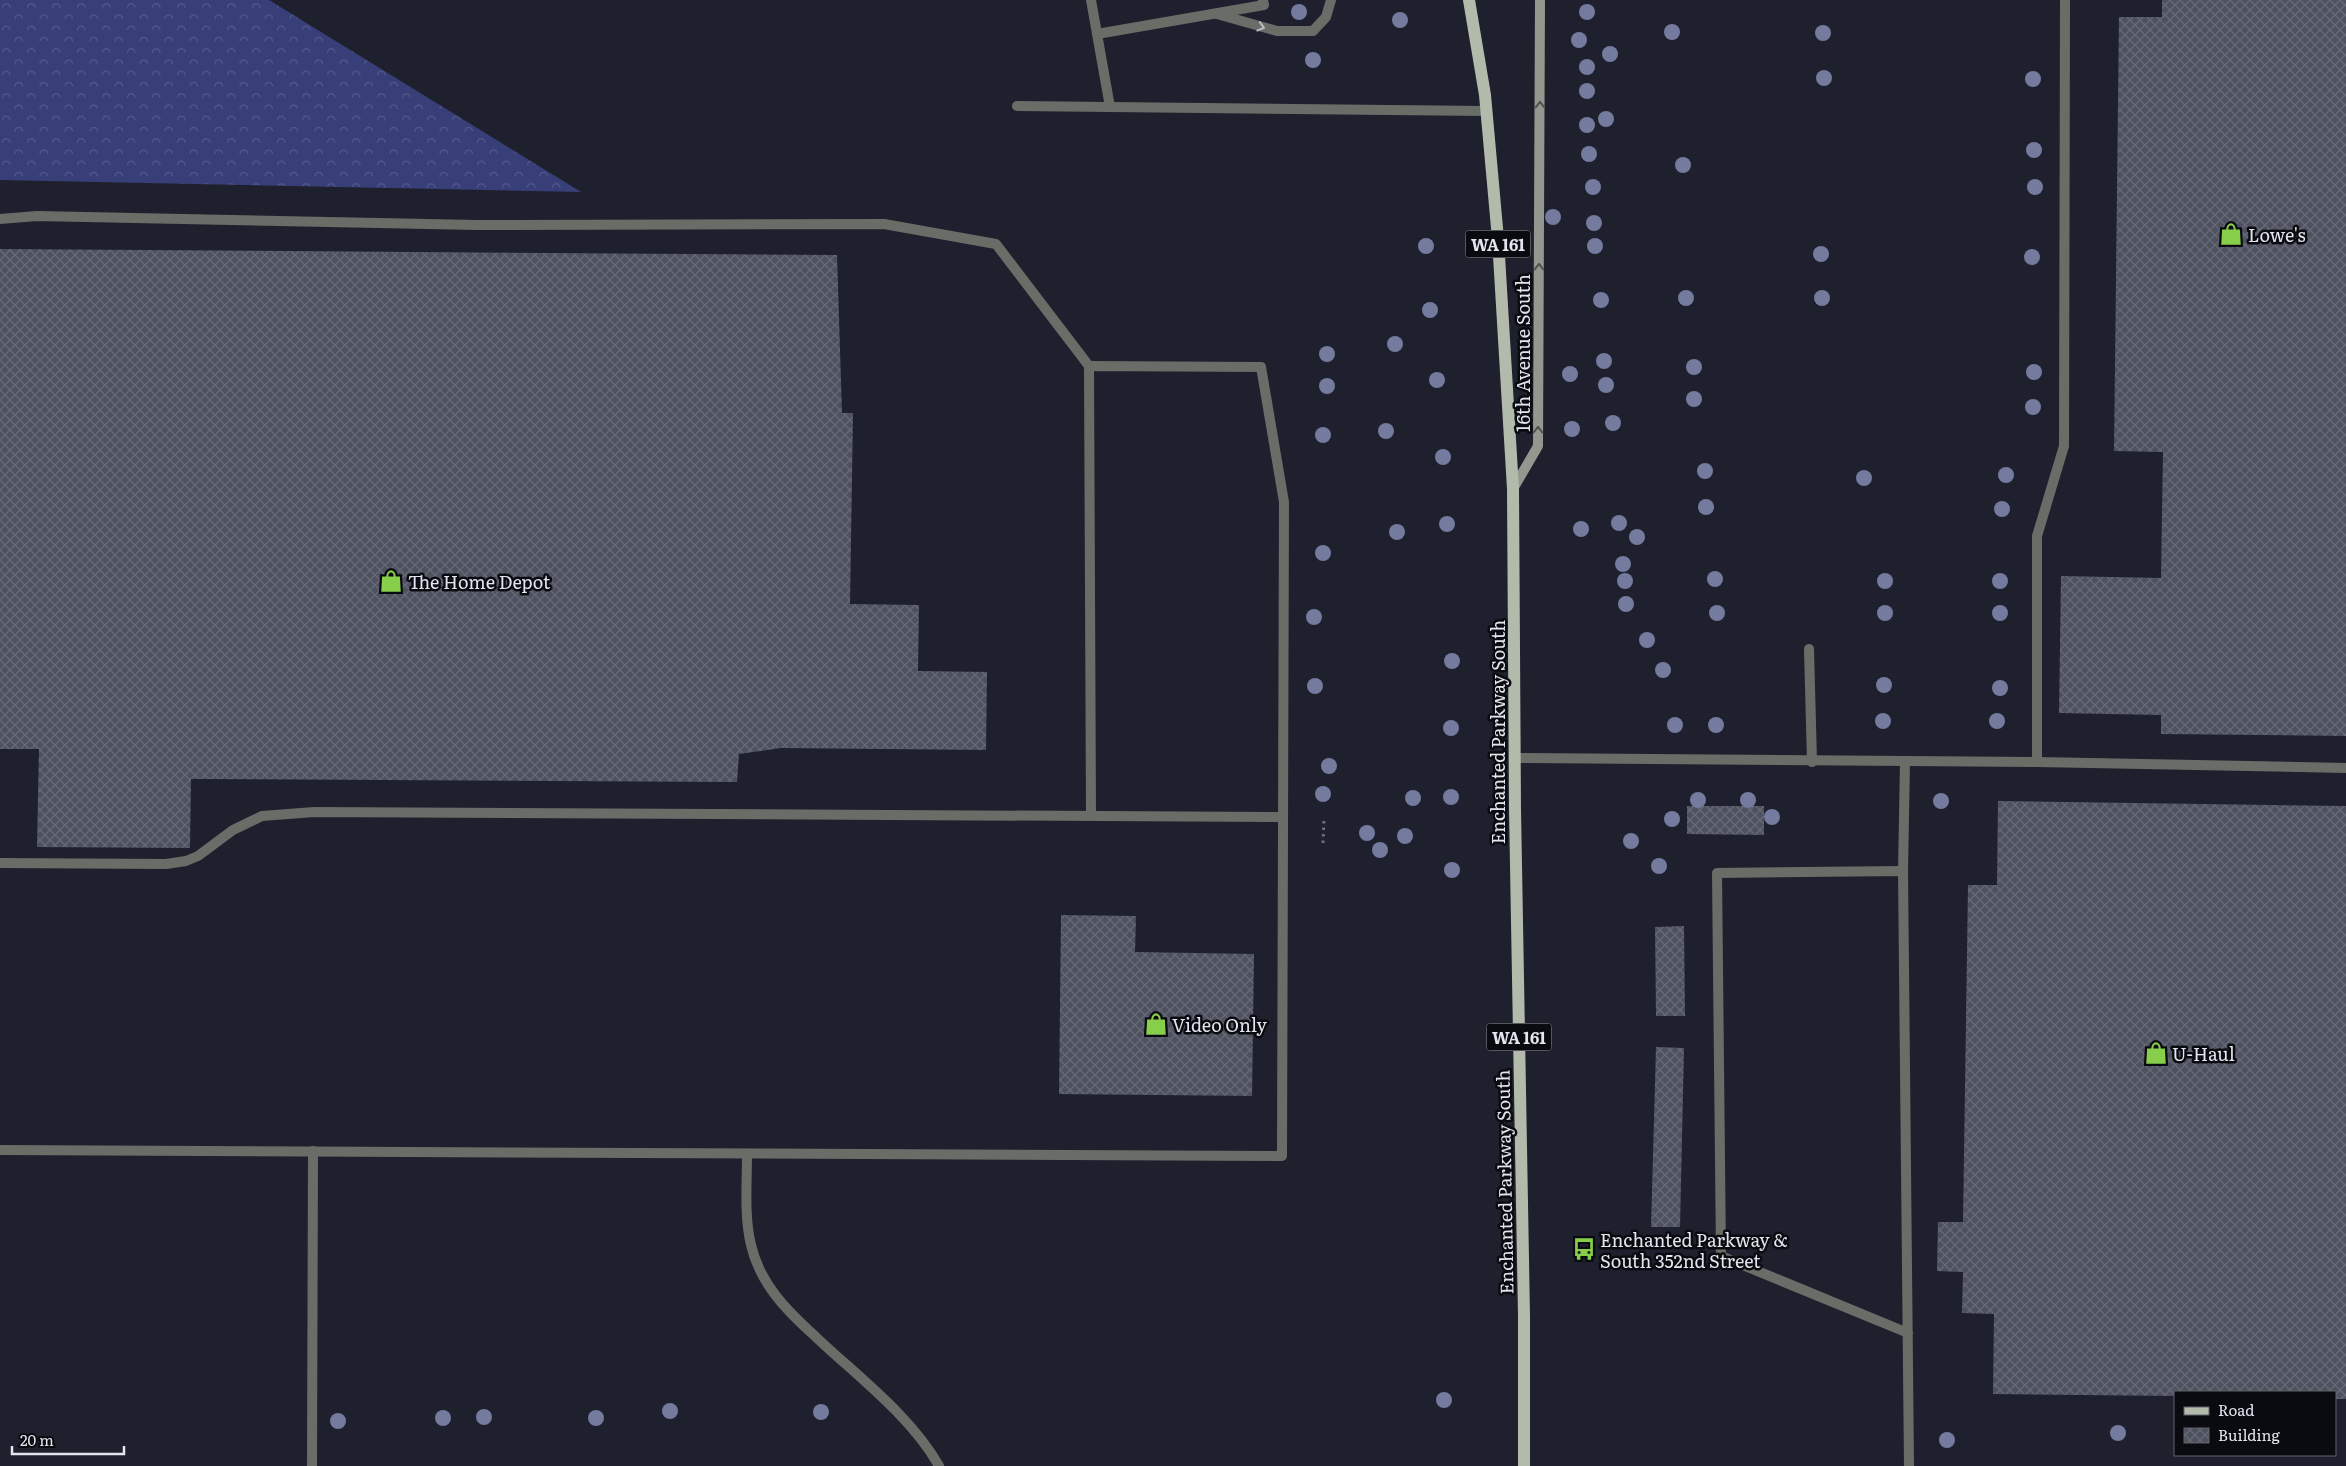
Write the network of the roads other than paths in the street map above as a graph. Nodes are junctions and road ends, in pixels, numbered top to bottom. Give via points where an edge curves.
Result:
1 (1091, 0) edge
2 (1263, 0) edge
3 (1330, 0) edge
4 (1469, 0) edge
5 (1540, 0) edge
6 (2065, 0) edge
7 (1214, 13) junction
8 (1097, 34) junction
9 (1017, 106) dead end
10 (1110, 107) junction
11 (1486, 111) junction
12 (0, 219) edge
13 (1089, 366) junction
14 (1513, 489) junction
15 (1810, 649) dead end
16 (1515, 758) junction
17 (1812, 762) junction
18 (1905, 762) junction
19 (2037, 762) junction
20 (2346, 768) edge
21 (1091, 816) junction
22 (1283, 817) junction
23 (0, 863) edge
24 (1903, 871) junction
25 (0, 1150) edge
26 (313, 1151) junction
27 (747, 1154) junction
28 (1908, 1333) junction
29 (312, 1466) edge
30 (939, 1466) edge
31 (1524, 1466) edge
32 (1909, 1466) edge

1 - 8 lane
2 - 7 lane via 1264,5
7 -> 3 lane via 1277,31 1313,31 1326,16
4 - 11 main road, Enchanted Parkway South / WA 161
14 -> 5 main road, 16th Avenue South via 1538,446
6 - 19 lane via 2064,446 2037,536
7 - 8 lane
8 - 10 lane
9 - 10 lane
10 - 11 lane
11 - 14 main road, Enchanted Parkway South / WA 161 via 1498,239
12 - 13 lane via 37,216 477,225 884,224 996,244
13 - 21 lane
13 - 22 lane via 1261,367 1284,502
14 - 16 main road, Enchanted Parkway South / WA 161
15 - 17 lane
16 - 17 lane
16 - 31 main road, Enchanted Parkway South / WA 161
17 - 18 lane
18 - 19 lane
18 - 24 lane
19 - 20 lane
21 - 22 lane
21 - 23 lane via 314,812 262,816 233,830 186,861 166,864
22 - 27 lane via 1282,1156
24 - 28 lane
24 - 28 lane via 1717,873 1720,1246 1721,1256
25 - 26 lane
26 - 27 lane
26 - 29 lane
27 - 30 lane via 747,1220 751,1246 763,1279 786,1310 899,1415 930,1450
28 - 32 lane

